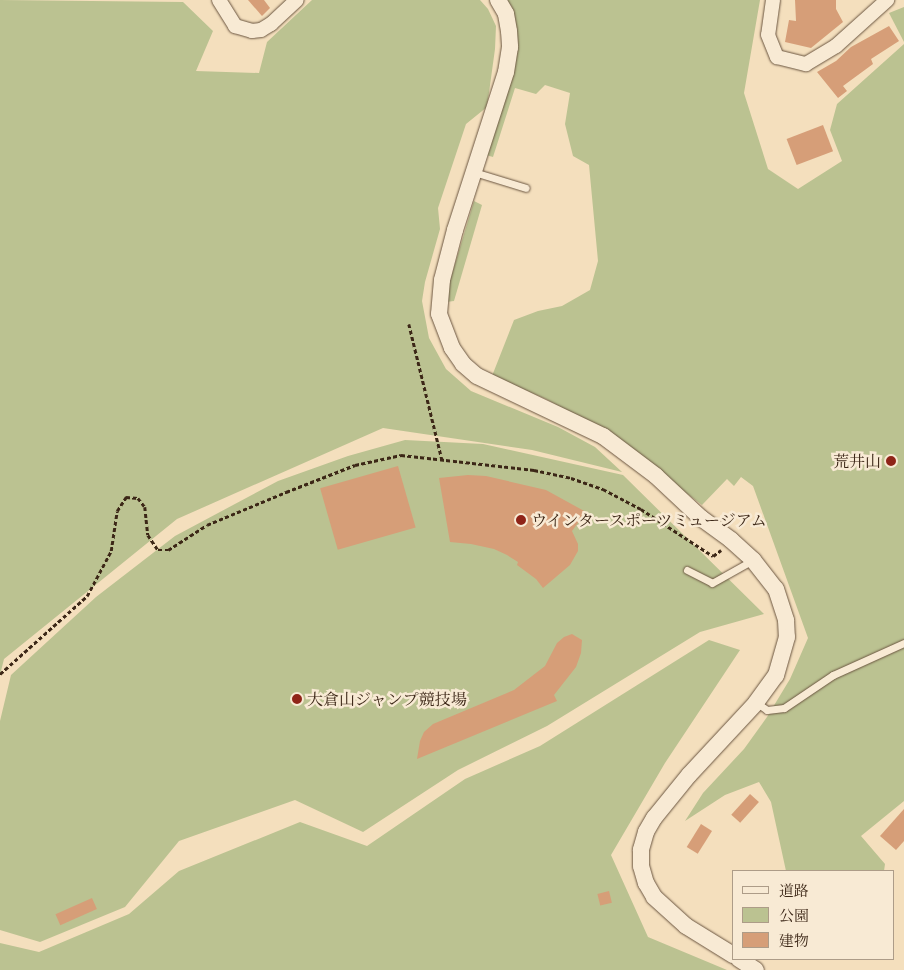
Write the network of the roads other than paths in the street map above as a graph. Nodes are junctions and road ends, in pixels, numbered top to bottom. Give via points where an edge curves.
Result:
1 (220, 0) edge
2 (297, 0) edge
3 (498, 0) edge
4 (773, 0) edge
5 (887, 0) edge
6 (474, 172) junction
7 (526, 188) dead end
8 (753, 560) junction
9 (687, 570) dead end
10 (904, 643) edge
11 (756, 703) junction
12 (732, 954) edge
13 (740, 960) edge
14 (756, 970) edge

1 - 2 street via 235,26 252,31 271,24
3 - 6 street via 506,14 510,47 506,72
4 - 5 street via 768,35 777,56 806,64 836,46
6 - 7 lane
6 - 8 street via 455,230 440,296 439,314 452,348 463,364 477,376 603,436 656,476
8 - 9 lane via 712,583
8 - 11 street via 776,589 786,620 787,637 776,675
10 - 11 lane via 833,675 784,708 767,710
11 - 12 street via 670,796 646,832 641,850 641,866 654,897 686,926
13 - 14 street

